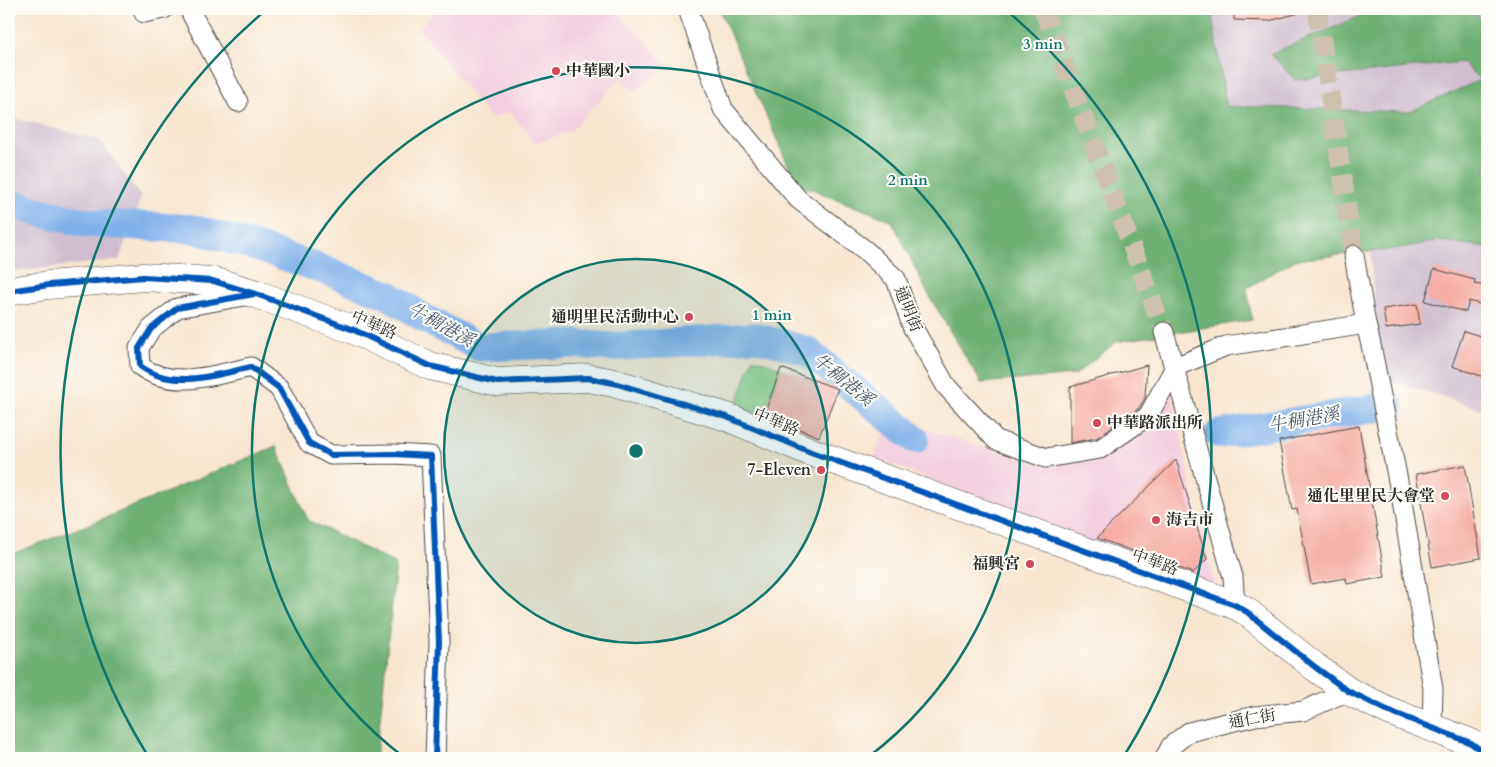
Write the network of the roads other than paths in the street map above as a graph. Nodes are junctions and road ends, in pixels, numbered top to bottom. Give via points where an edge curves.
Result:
1 (142, 9) edge
2 (164, 9) edge
3 (189, 9) edge
4 (688, 9) edge
5 (238, 102) dead end
6 (1354, 255) tunnel mouth
7 (9, 291) edge
8 (256, 294) junction
9 (1366, 324) junction
10 (1164, 332) tunnel mouth
11 (1175, 367) junction
12 (1235, 605) junction
13 (1348, 691) junction
14 (1432, 726) junction
15 (1487, 755) edge
16 (435, 758) edge
17 (1165, 758) edge

1 - 2 street via 144,13
3 - 5 street
4 - 11 street, 通明街 via 724,108 798,199 865,250 896,279 912,326 946,386 996,440 1046,458 1100,449 1148,416
6 - 9 street
7 - 8 street, 中華路 via 143,277 213,281
8 - 12 street, 中華路 via 354,330 430,366 497,382 588,378 727,417 811,452
8 - 16 street via 177,308 151,329 139,348 140,366 150,373 178,379 207,378 251,367 279,388 309,443 330,455 431,456 439,642
9 - 11 street via 1226,346
9 - 14 street via 1401,496 1433,689
10 - 11 street
11 - 12 street via 1233,576
12 - 13 street, 中華路
13 - 14 street, 中華路
13 - 17 street, 通仁街 via 1303,711 1255,716 1189,732 1171,746
14 - 15 street, 中華路 via 1471,743

